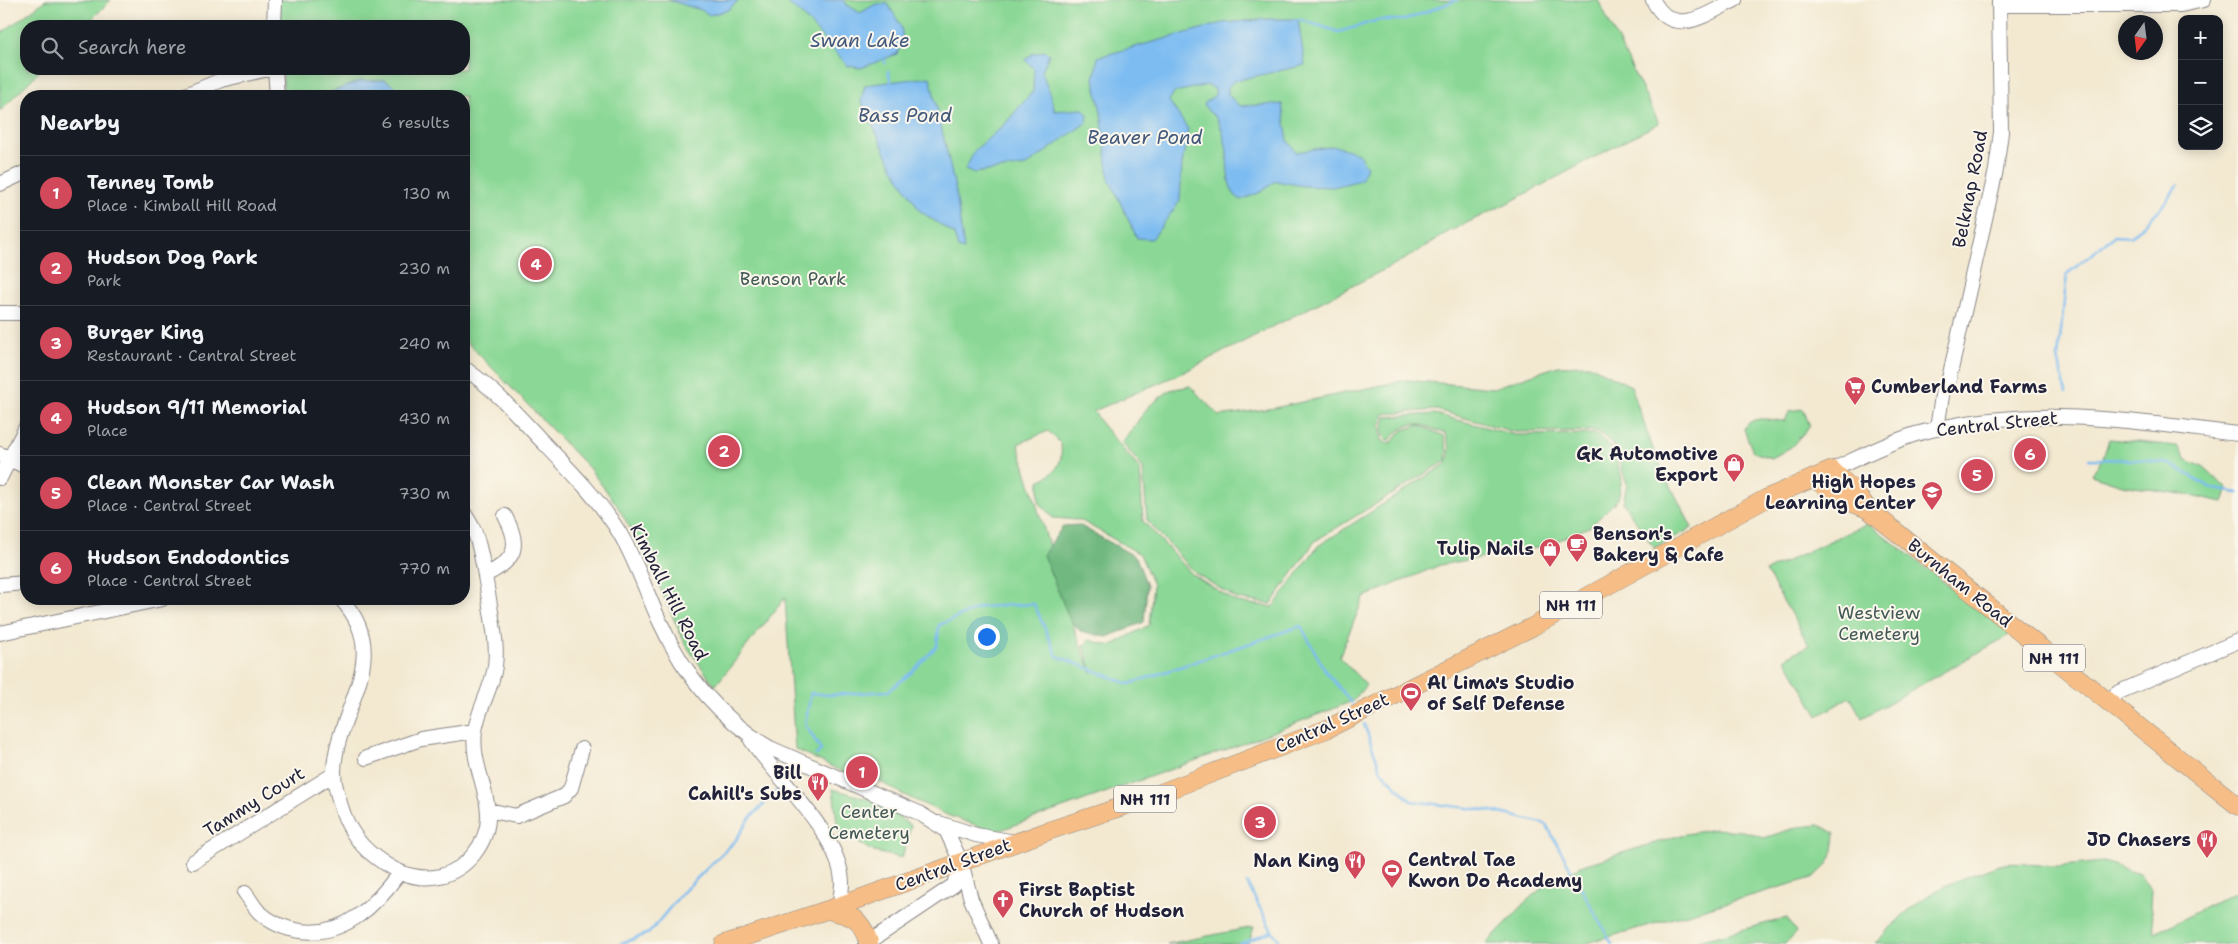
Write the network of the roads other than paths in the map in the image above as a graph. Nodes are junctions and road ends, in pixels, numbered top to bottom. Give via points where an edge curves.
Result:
1 (275, 0) edge
2 (1653, 0) edge
3 (1735, 0) edge
4 (2204, 0) edge
5 (2000, 2) edge
6 (274, 20) edge
7 (242, 75) edge
8 (275, 75) edge
9 (197, 90) edge
10 (277, 90) edge
11 (20, 175) edge
12 (0, 184) edge
13 (0, 313) edge
14 (20, 313) edge
15 (470, 373) edge
16 (1937, 429) junction
17 (2238, 434) edge
18 (20, 436) edge
19 (5, 457) edge
20 (20, 464) edge
21 (1832, 470) junction
22 (0, 478) edge
23 (1813, 478) junction
24 (1870, 510) junction
25 (505, 516) dead end
26 (470, 524) edge
27 (485, 575) junction
28 (20, 583) edge
29 (0, 585) edge
30 (133, 605) edge
31 (345, 605) edge
32 (0, 633) edge
33 (2238, 641) edge
34 (2108, 701) junction
35 (475, 731) junction
36 (748, 735) junction
37 (582, 749) dead end
38 (366, 758) dead end
39 (334, 774) junction
40 (2238, 806) edge
41 (488, 810) junction
42 (936, 822) junction
43 (1016, 842) junction
44 (194, 862) dead end
45 (960, 862) junction
46 (399, 872) junction
47 (245, 893) dead end
48 (833, 908) junction
49 (868, 943) edge
50 (724, 944) edge
51 (991, 944) edge

1 - 6 street
2 - 3 street via 1664,16 1679,22 1697,18
4 - 5 street via 2180,6
5 - 16 street, Belknap Road via 2002,89 1996,170
7 - 9 street
8 - 10 street
11 - 12 street
13 - 14 street
15 - 36 street, Kimball Hill Road via 506,403 595,498 630,552 679,659 704,694
16 - 17 street, Central Street via 2006,419 2076,416
16 - 21 street, Central Street via 1887,445
18 - 19 street
19 - 20 street
19 - 22 street
21 - 23 main road, Central Street / NH 111
21 - 24 main road, Burnham Road / NH 111
23 - 24 main road, Burnham Road / NH 111 via 1845,500
23 - 43 main road, Central Street / NH 111 via 1767,498 1532,627 1327,729 1135,802
24 - 34 main road, Burnham Road / NH 111
25 - 27 street via 513,535 511,557 502,567
26 - 27 street
27 - 35 street via 496,655 492,679
28 - 29 street
30 - 32 street
31 - 39 street via 360,629 364,664 338,746
33 - 34 street via 2119,692
34 - 40 main road, Burnham Road / NH 111
35 - 38 street via 421,739
35 - 41 street via 476,754
36 - 42 street, Kimball Hill Road via 789,757
36 - 48 street via 815,820 834,852 842,884
37 - 41 street via 571,788 564,796 516,816
39 - 44 street, Tammy Court
39 - 46 street via 350,828 367,849
41 - 46 street via 487,828 481,843 471,858 458,868 432,878
42 - 43 street via 976,836
42 - 45 street, Kimball Hill Road via 946,830
43 - 45 main road, Central Street / NH 111
45 - 48 main road, Central Street / NH 111
45 - 49 street via 954,885
45 - 51 street, Kimball Hill Road via 971,899
46 - 47 street via 372,905 348,923 327,931 306,932 276,924 258,911
48 - 49 main road via 861,923
48 - 50 main road, Central Street / NH 111

